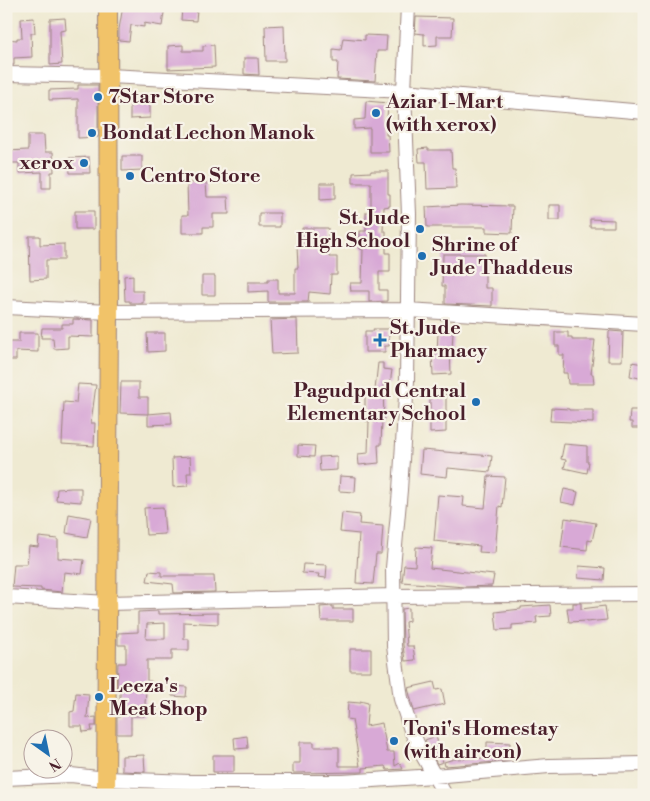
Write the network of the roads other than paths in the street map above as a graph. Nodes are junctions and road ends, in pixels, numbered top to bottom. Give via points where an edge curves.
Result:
1 (108, 6) edge
2 (408, 6) edge
3 (6, 74) edge
4 (109, 76) junction
5 (404, 91) junction
6 (644, 112) edge
7 (6, 307) edge
8 (407, 310) junction
9 (109, 312) junction
10 (644, 324) edge
11 (644, 594) edge
12 (6, 596) edge
13 (393, 596) junction
14 (108, 603) junction
15 (644, 764) edge
16 (434, 776) junction
17 (6, 778) edge
18 (106, 787) edge
19 (445, 795) edge

1 - 4 main road
2 - 5 street
3 - 4 street
4 - 5 street
4 - 9 main road
5 - 6 street
5 - 8 street via 409,214
7 - 9 street
8 - 9 street
8 - 10 street
8 - 13 street via 407,381
9 - 14 main road
11 - 13 street
12 - 14 street
13 - 14 street
13 - 16 street via 394,646 401,699 411,730
14 - 18 main road
15 - 16 street via 549,766
16 - 18 street via 344,782 191,782
16 - 19 street
17 - 18 street via 71,775

